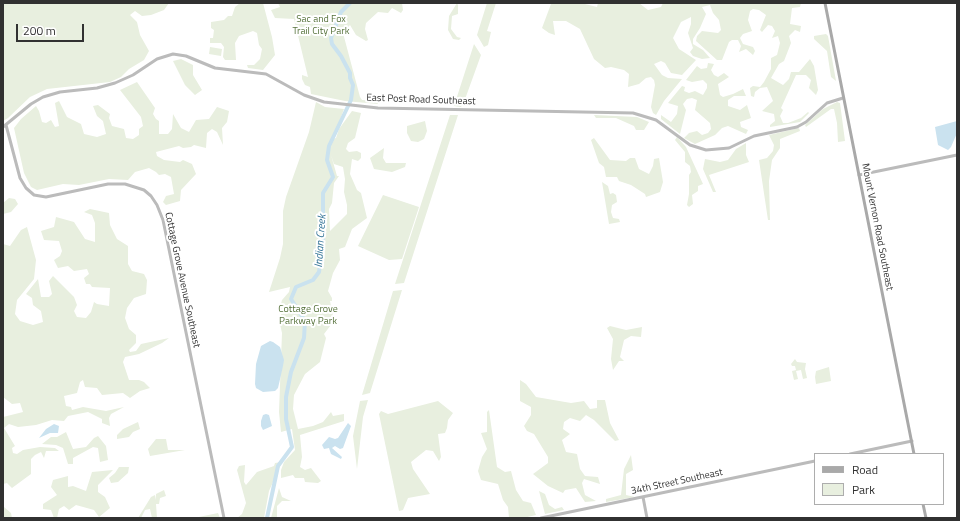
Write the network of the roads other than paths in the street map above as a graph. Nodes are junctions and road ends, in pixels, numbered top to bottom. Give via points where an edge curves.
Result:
1 (825, 3) edge
2 (843, 98) junction
3 (5, 126) edge
4 (957, 155) edge
5 (859, 174) junction
6 (912, 441) junction
7 (855, 453) edge
8 (914, 453) edge
9 (814, 461) edge
10 (643, 497) junction
11 (923, 505) edge
12 (224, 518) edge
13 (541, 518) edge
14 (647, 518) edge
15 (926, 518) edge

1 - 2 main road, Mount Vernon Road Southeast
2 - 3 main road, East Post Road Southeast via 827,103 797,127 754,136 729,148 711,150 690,145 651,118 628,112 469,110 337,104 314,100 266,74 215,68 186,56 173,54 156,59 116,84 43,97
2 - 5 main road, Mount Vernon Road Southeast
3 - 12 main road, Cottage Grove Avenue Southeast via 21,180 34,195 46,197 118,184 140,188 155,200 164,224
4 - 5 main road
5 - 6 main road, Mount Vernon Road Southeast
6 - 7 main road
6 - 8 main road, Mount Vernon Road Southeast
9 - 10 main road, 34th Street Southeast
10 - 13 main road, 34th Street Southeast
10 - 14 main road
11 - 15 main road

